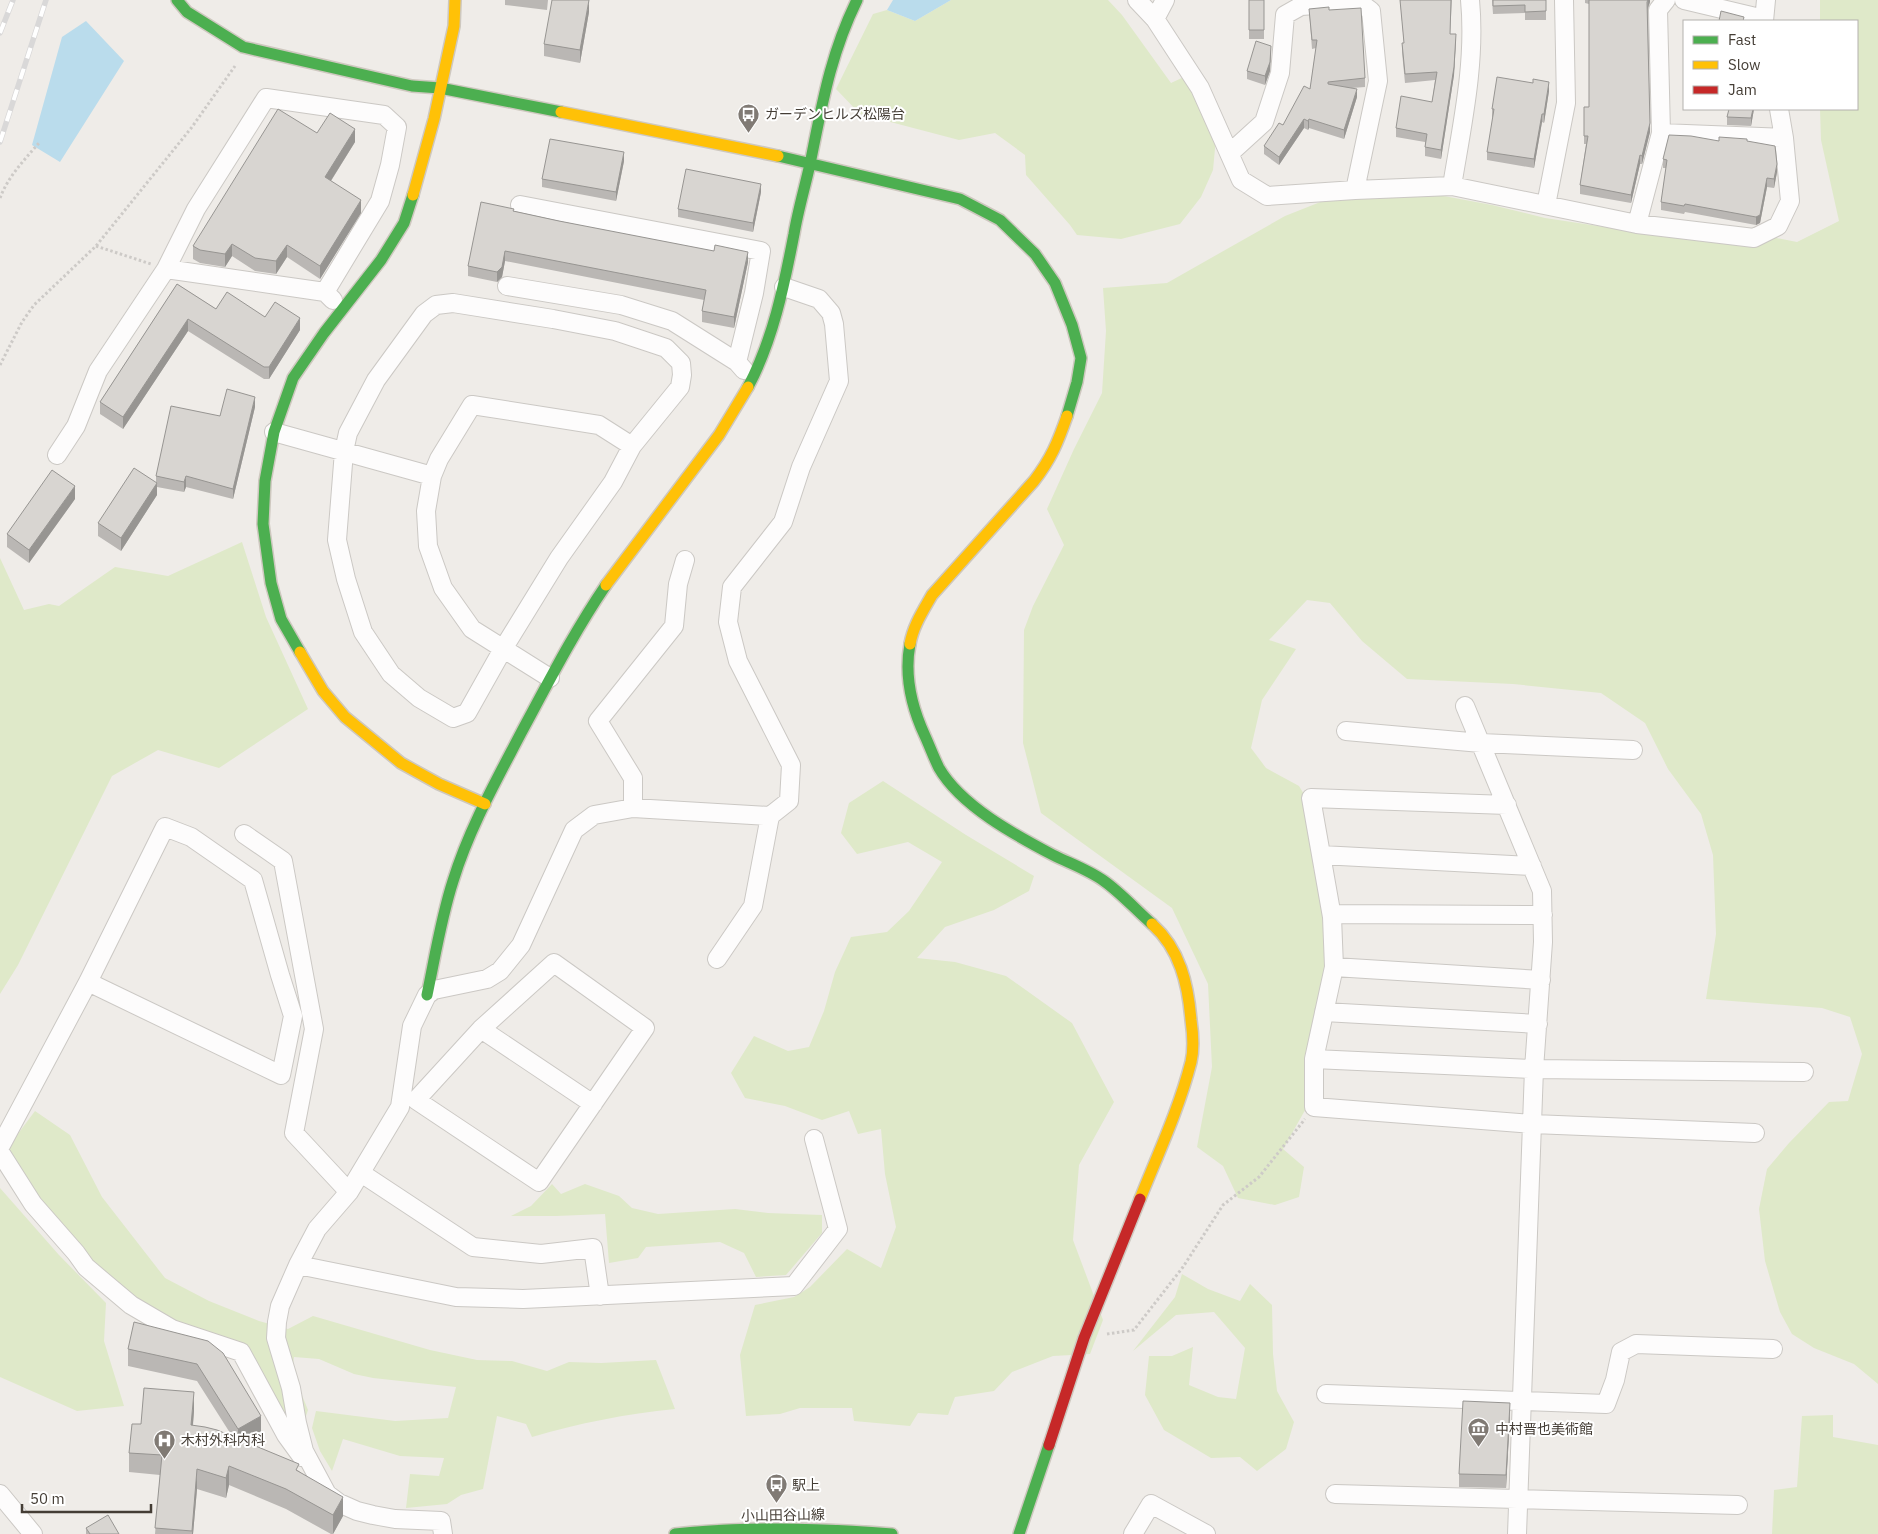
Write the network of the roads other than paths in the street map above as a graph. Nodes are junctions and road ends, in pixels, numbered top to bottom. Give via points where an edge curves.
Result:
1 (177, 0) edge
2 (455, 0) edge
3 (857, 0) edge
4 (1137, 0) edge
5 (1165, 0) edge
6 (1470, 0) edge
7 (1564, 0) edge
8 (1666, 0) edge
9 (1684, 0) edge
10 (1766, 0) edge
11 (1155, 19) junction
12 (1764, 20) edge
13 (440, 88) junction
14 (1779, 110) edge
15 (1661, 133) junction
16 (1784, 138) junction
17 (1230, 153) junction
18 (810, 162) junction
19 (1452, 186) junction
20 (1355, 190) junction
21 (520, 204) dead end
22 (1546, 205) junction
23 (1637, 224) junction
24 (166, 269) junction
25 (507, 286) dead end
26 (784, 287) junction
27 (325, 292) junction
28 (342, 310) junction
29 (737, 362) junction
30 (752, 380) junction
31 (274, 432) junction
32 (632, 446) junction
33 (344, 451) junction
34 (57, 455) dead end
35 (432, 476) junction
36 (684, 560) dead end
37 (503, 649) junction
38 (550, 678) junction
39 (1465, 706) dead end
40 (1346, 731) dead end
41 (1481, 742) junction
42 (1633, 750) dead end
43 (485, 804) junction
44 (1507, 804) junction
45 (633, 808) junction
46 (770, 816) junction
47 (244, 834) dead end
48 (1321, 855) junction
49 (1532, 866) junction
50 (1332, 914) junction
51 (1543, 915) junction
52 (717, 959) dead end
53 (1334, 967) junction
54 (1540, 980) junction
55 (88, 982) junction
56 (427, 995) junction
57 (1324, 1012) junction
58 (1538, 1024) junction
59 (481, 1028) junction
60 (1314, 1059) junction
61 (1534, 1069) junction
62 (1804, 1072) dead end
63 (416, 1100) junction
64 (593, 1104) junction
65 (400, 1108) junction
66 (1533, 1124) junction
67 (1755, 1133) dead end
68 (814, 1139) dead end
69 (0, 1148) edge
70 (0, 1152) edge
71 (361, 1173) junction
72 (349, 1192) junction
73 (298, 1264) junction
74 (600, 1296) junction
75 (1773, 1349) dead end
76 (1326, 1394) dead end
77 (1523, 1401) junction
78 (0, 1494) edge
79 (327, 1494) junction
80 (1336, 1494) dead end
81 (1519, 1501) junction
82 (1738, 1505) dead end
83 (33, 1534) edge
84 (443, 1534) edge
85 (675, 1534) edge
86 (892, 1534) edge
87 (1019, 1534) edge
88 (1133, 1534) edge
89 (1206, 1534) edge
90 (1517, 1534) edge

1 - 13 street via 187,12 243,47 412,86
2 - 13 street via 454,26
3 - 18 street via 824,84
4 - 11 street
5 - 11 street
6 - 19 street via 1470,67
7 - 22 street via 1566,103
8 - 15 street via 1658,10
9 - 12 street
10 - 12 street
11 - 17 street via 1200,88
13 - 18 street
13 - 28 street via 416,188 404,223 381,260
14 - 16 street
15 - 16 street
15 - 23 street
16 - 23 street via 1790,200 1778,226 1754,238
17 - 20 street via 1241,180 1267,196
17 - 20 street via 1264,122 1280,73 1285,15 1301,6 1359,2 1371,11 1378,81
18 - 26 street
18 - 87 street via 960,199 1000,220 1035,254 1055,283 1081,358 1060,437 1049,461 1034,481 932,595 912,634 908,656 911,697 916,717 940,770 950,783 985,815 1103,880 1160,930 1185,976 1190,1004 1191,1061 1176,1108 1084,1338
19 - 20 street
19 - 22 street
21 - 29 street via 761,252
22 - 23 street
24 - 27 street
24 - 27 street via 196,209 266,98 384,115 397,128 380,201
24 - 34 street via 98,371 76,426
25 - 29 street via 621,306 672,321
26 - 30 street
26 - 46 street via 819,299 831,313 839,381 801,467 784,522 732,586 728,622 738,661 791,765 789,801
27 - 28 street
28 - 31 street via 293,378
29 - 30 street
30 - 38 street via 714,444 646,529 605,588
31 - 33 street
31 - 43 street via 265,481 263,524 271,583 281,619 300,653 344,717 373,742 401,763
32 - 33 street via 680,388 681,363 666,348 615,331 453,303 436,305 424,314 376,380 348,433
32 - 35 street via 599,425 472,405
32 - 37 street via 613,482 559,558
33 - 35 street
33 - 37 street via 337,540 363,632 391,674 419,698 453,718 467,713
35 - 37 street via 426,511 428,546 442,588 472,629
36 - 45 street via 674,626 598,721 633,778
37 - 38 street
38 - 43 street
39 - 41 street
40 - 41 street
41 - 42 street
41 - 44 street
43 - 56 street via 458,865 446,904
44 - 48 street via 1311,798
44 - 49 street
45 - 46 street
45 - 56 street via 594,815 574,830 521,945 500,971 487,979 434,990
46 - 52 street via 753,906
47 - 72 street via 283,861 314,1028 294,1133
48 - 49 street
48 - 50 street
49 - 51 street via 1542,891
50 - 51 street
50 - 53 street
51 - 54 street
53 - 54 street
53 - 57 street
54 - 58 street
55 - 55 street via 165,827 190,837 253,880 293,1016 281,1074
55 - 69 street
56 - 65 street via 412,1026
57 - 58 street
57 - 60 street
58 - 61 street
59 - 63 street
59 - 64 street
59 - 64 street via 554,963 645,1028
60 - 61 street
60 - 66 street via 1314,1107
61 - 62 street
61 - 66 street
63 - 64 street via 539,1182
63 - 65 street
65 - 71 street
66 - 67 street
66 - 77 street
68 - 74 street via 838,1229 794,1286
70 - 79 street via 33,1204 86,1267 131,1305 172,1329 240,1352 286,1434
71 - 72 street
71 - 74 street via 473,1247 541,1254 593,1248
72 - 73 street via 317,1229
73 - 74 street via 456,1297 522,1300
73 - 79 street via 280,1306 276,1338 291,1388 304,1451
75 - 77 street via 1636,1344 1621,1352 1606,1404
76 - 77 street
77 - 81 street
78 - 83 street
79 - 84 street via 348,1507 395,1520 441,1521
80 - 81 street
81 - 82 street
81 - 90 street
85 - 86 street, 小山田谷山線 via 809,1528
88 - 89 street via 1151,1504

